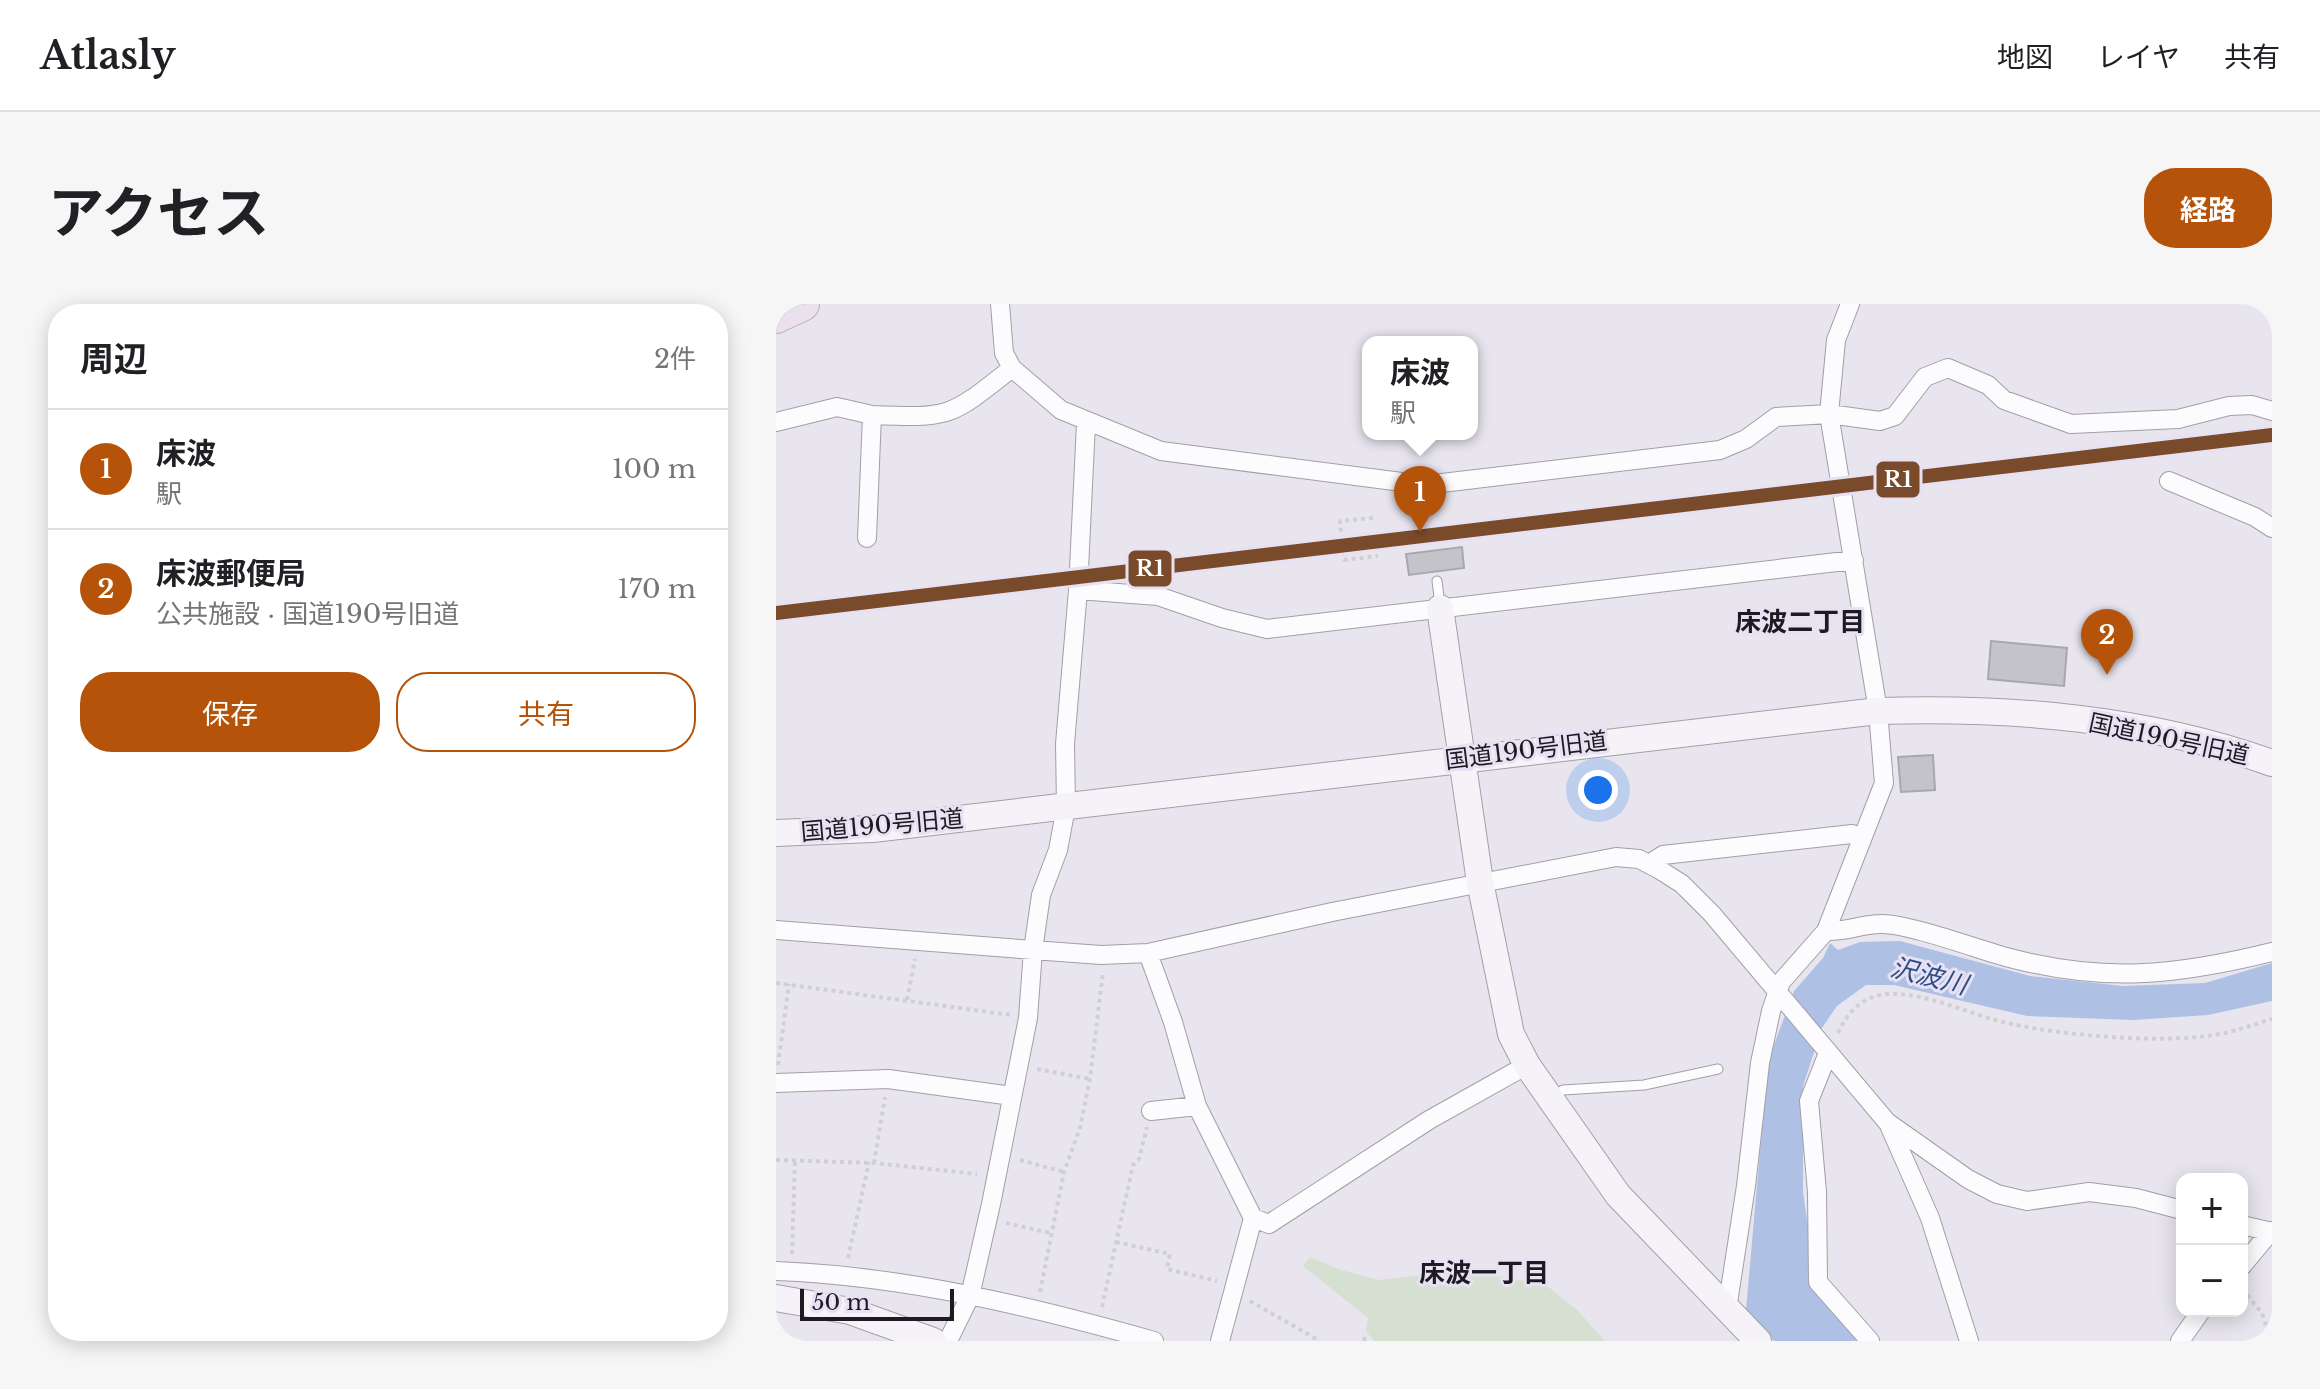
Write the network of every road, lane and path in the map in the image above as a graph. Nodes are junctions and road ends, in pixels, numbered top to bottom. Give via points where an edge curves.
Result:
1 (795, 304) edge
2 (802, 304) edge
3 (1000, 304) edge
4 (1850, 304) edge
5 (776, 313) edge
6 (1012, 368) junction
7 (2272, 411) edge
8 (1829, 414) junction
9 (872, 415) junction
10 (776, 422) edge
11 (1086, 423) junction
12 (2169, 481) dead end
13 (1373, 518) dead end
14 (2272, 528) edge
15 (867, 538) dead end
16 (1378, 556) dead end
17 (1854, 560) junction
18 (1437, 581) dead end
19 (1078, 590) junction
20 (1440, 608) junction
21 (1878, 711) junction
22 (1460, 759) junction
23 (2272, 763) edge
24 (1066, 807) junction
25 (776, 833) edge
26 (1860, 838) junction
27 (1649, 864) junction
28 (1480, 882) junction
29 (776, 930) edge
30 (1836, 931) junction
31 (920, 940) junction
32 (1033, 950) junction
33 (2272, 952) edge
34 (1148, 953) junction
35 (1101, 955) junction
36 (776, 983) edge
37 (789, 984) junction
38 (1780, 996) junction
39 (907, 1000) junction
40 (1028, 1018) junction
41 (2272, 1019) edge
42 (1826, 1051) junction
43 (1019, 1065) junction
44 (1527, 1065) junction
45 (1718, 1069) dead end
46 (888, 1079) junction
47 (1090, 1079) junction
48 (776, 1080) edge
49 (1012, 1096) junction
50 (1550, 1098) junction
51 (1197, 1106) junction
52 (1151, 1111) joint
53 (1887, 1122) junction
54 (1001, 1155) junction
55 (776, 1160) edge
56 (795, 1161) junction
57 (871, 1162) junction
58 (1064, 1172) junction
59 (996, 1177) junction
60 (2176, 1208) edge
61 (988, 1218) junction
62 (1253, 1218) junction
63 (2248, 1226) edge
64 (2271, 1231) edge
65 (1050, 1233) junction
66 (2248, 1259) edge
67 (784, 1272) edge
68 (844, 1274) junction
69 (970, 1296) junction
70 (2248, 1296) edge
71 (776, 1298) edge
72 (1727, 1309) junction
73 (1036, 1311) junction
74 (2197, 1317) edge
75 (1098, 1325) junction
76 (933, 1341) edge
77 (948, 1341) edge
78 (1154, 1341) edge
79 (1220, 1341) edge
80 (1758, 1341) edge
81 (1870, 1341) edge
82 (1969, 1341) edge
83 (2180, 1341) edge
84 (2271, 1341) edge

1 - 5 highway
2 - 5 highway
3 - 6 street via 1004,353
4 - 8 street via 1836,340
6 - 9 street via 953,413
6 - 11 street via 1061,410
7 - 8 street via 2229,406 2178,419 2071,424 2004,400 1988,385 1948,368 1925,377 1895,416 1880,421
8 - 11 street via 1776,417 1720,450 1425,485 1161,451
8 - 17 street
9 - 10 street via 837,407
9 - 15 street
11 - 19 street
12 - 14 street
13 - 16 path via 1340,521 1344,560
17 - 20 street
17 - 21 street
18 - 20 lane
19 - 20 street via 1158,596 1267,629
19 - 24 street via 1065,744
20 - 22 street
21 - 22 street, 国道190号旧道
21 - 23 street, 国道190号旧道 via 1954,709 2103,722
21 - 26 street via 1884,783
22 - 24 street, 国道190号旧道
22 - 28 street
24 - 25 street, 国道190号旧道 via 873,829
24 - 32 street via 1058,850 1041,895
26 - 27 street via 1852,834 1663,855
26 - 30 street
27 - 28 street via 1616,857
27 - 38 street via 1682,884
28 - 34 street
28 - 44 street via 1511,1034
29 - 31 street
30 - 33 street via 1881,923 2050,968 2116,976 2206,968
30 - 38 street via 1781,982
31 - 32 street
31 - 39 path
32 - 35 street
32 - 40 street
34 - 35 street
34 - 51 street
35 - 47 path
36 - 37 path
37 - 39 path
37 - 48 path
38 - 42 street
38 - 72 street via 1760,1063
39 - 40 path
40 - 43 street
41 - 42 path via 2222,1034 2107,1035 2012,1024 1915,996 1886,994 1865,999 1846,1016
42 - 53 street
42 - 81 street via 1809,1101 1818,1282
43 - 47 path
43 - 49 street
44 - 50 street
44 - 62 street via 1429,1120 1269,1224
45 - 50 lane via 1644,1085 1563,1090
46 - 48 street
46 - 49 street
46 - 57 path
47 - 58 path
49 - 54 street
50 - 72 street via 1618,1195
51 - 52 street
51 - 62 street
52 - 75 path via 1133,1165
53 - 60 street via 1997,1194 2027,1201 2089,1192
53 - 82 street via 1930,1218
54 - 58 path
54 - 59 street
55 - 56 path
56 - 57 path
56 - 67 path
57 - 59 path
57 - 68 path
58 - 65 path
59 - 61 street
61 - 65 path
61 - 69 street
62 - 79 street
63 - 64 street
64 - 66 street
65 - 73 path
67 - 68 street
68 - 69 street
69 - 73 street
69 - 77 street
70 - 84 path via 2262,1313
71 - 76 street via 850,1311
72 - 80 street
73 - 75 street
74 - 83 street
75 - 78 street

